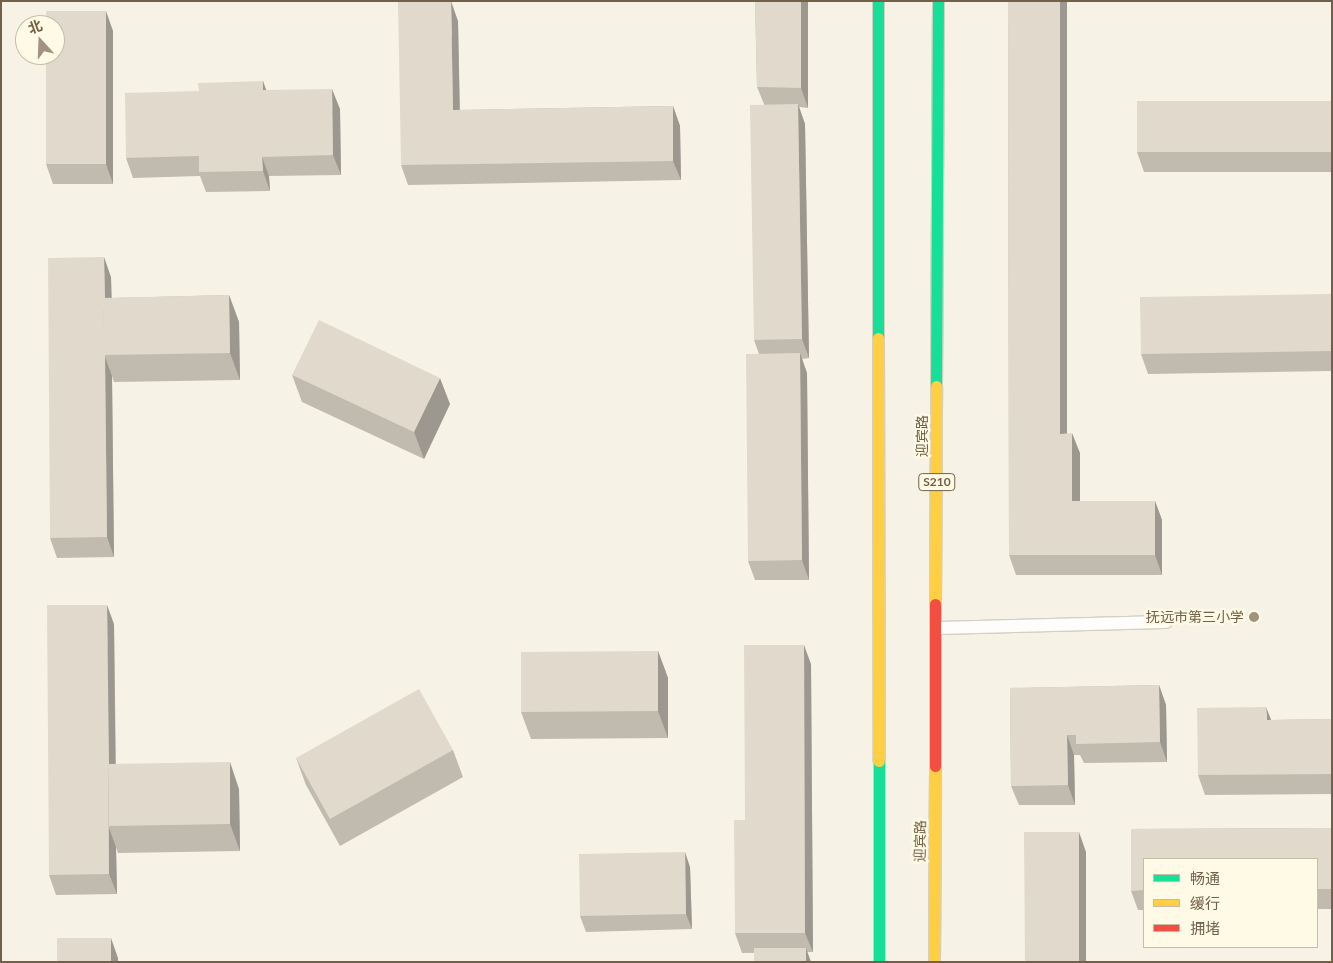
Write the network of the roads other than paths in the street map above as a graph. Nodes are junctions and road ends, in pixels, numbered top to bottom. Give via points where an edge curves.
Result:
1 (878, 1) edge
2 (938, 1) edge
3 (1166, 622) dead end
4 (937, 628) junction
5 (879, 962) edge
6 (934, 962) edge

1 - 5 main road
2 - 4 main road, 迎宾路 / S210
3 - 4 lane
4 - 6 main road, 迎宾路 / S210

